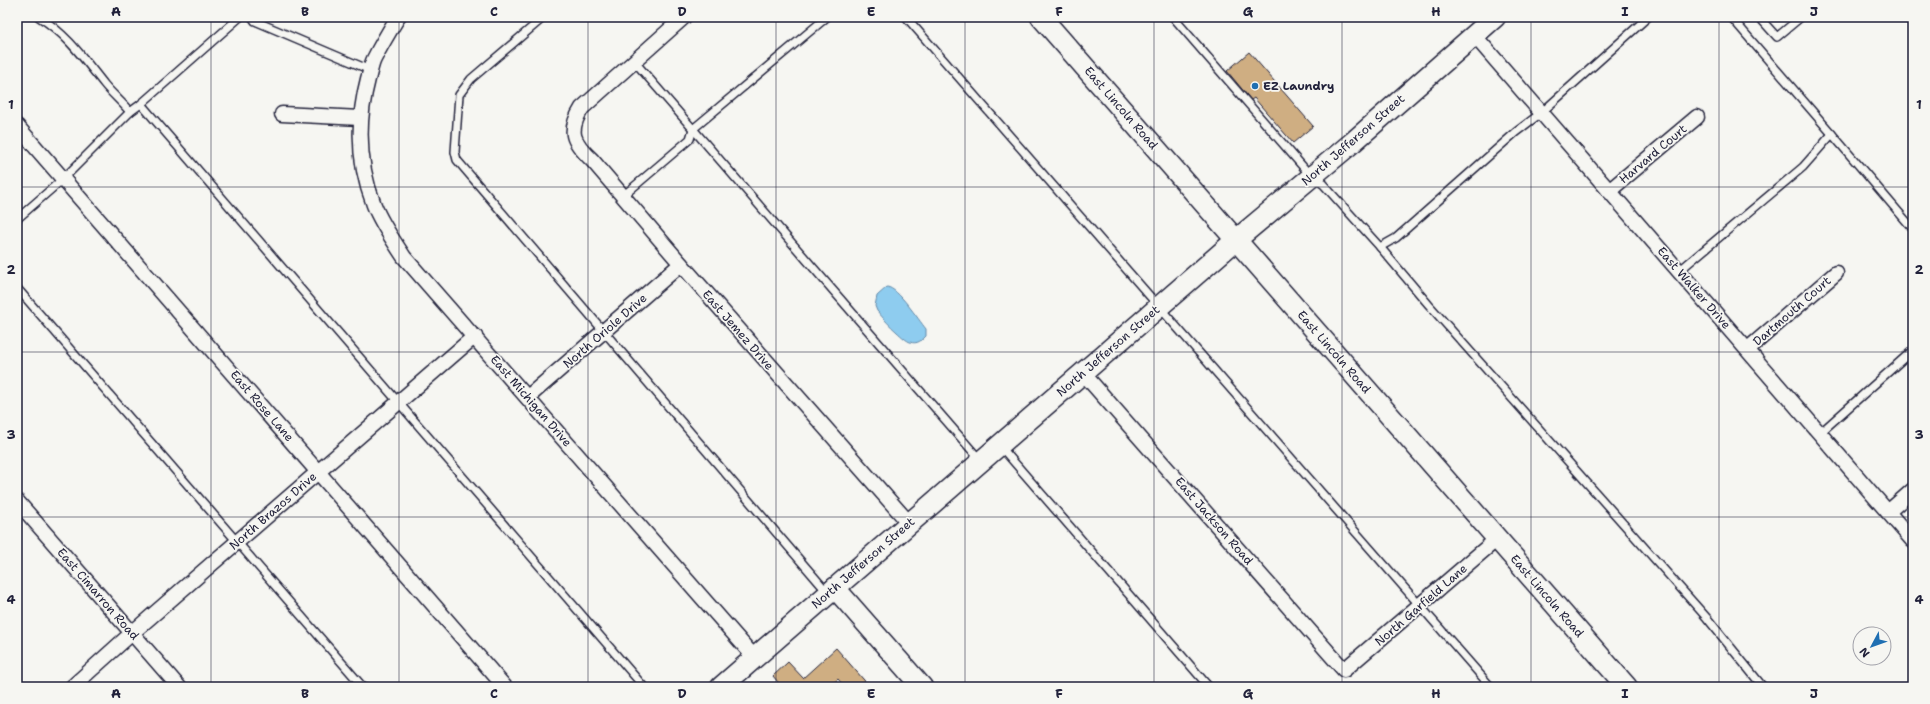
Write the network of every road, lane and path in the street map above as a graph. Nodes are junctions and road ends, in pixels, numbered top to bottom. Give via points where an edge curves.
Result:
1 (39, 17) edge
2 (240, 17) edge
3 (252, 17) edge
4 (398, 17) edge
5 (544, 17) edge
6 (684, 17) edge
7 (827, 17) edge
8 (906, 17) edge
9 (1041, 17) edge
10 (1173, 17) edge
11 (1648, 17) edge
12 (1731, 17) edge
13 (1759, 17) edge
14 (1802, 17) edge
15 (1491, 18) edge
16 (1474, 35) junction
17 (634, 61) junction
18 (370, 70) junction
19 (141, 104) junction
20 (130, 112) junction
21 (1541, 113) junction
22 (282, 114) dead end
23 (1697, 116) dead end
24 (360, 118) junction
25 (17, 126) edge
26 (693, 129) junction
27 (1832, 134) junction
28 (1311, 176) junction
29 (64, 178) junction
30 (1609, 191) junction
31 (623, 196) junction
32 (17, 219) edge
33 (1913, 229) edge
34 (1236, 240) junction
35 (1380, 247) junction
36 (681, 264) junction
37 (1679, 271) junction
38 (1836, 273) dead end
39 (17, 288) edge
40 (1159, 307) junction
41 (604, 332) junction
42 (475, 336) junction
43 (1748, 349) junction
44 (1913, 350) edge
45 (1083, 372) junction
46 (528, 397) junction
47 (398, 402) junction
48 (1820, 433) junction
49 (1000, 445) junction
50 (981, 461) junction
51 (318, 471) junction
52 (1913, 490) edge
53 (17, 501) edge
54 (1888, 512) junction
55 (909, 523) junction
56 (1498, 538) junction
57 (1913, 541) edge
58 (236, 542) junction
59 (832, 591) junction
60 (1420, 605) junction
61 (132, 633) junction
62 (755, 658) junction
63 (1344, 670) joint
64 (1489, 686) edge
65 (72, 687) edge
66 (179, 687) edge
67 (363, 687) edge
68 (506, 687) edge
69 (644, 687) edge
70 (722, 687) edge
71 (922, 687) edge
72 (1209, 687) edge
73 (1627, 687) edge
74 (1763, 687) edge

1 - 20 lane via 54,26 80,52
2 - 19 lane
3 - 18 lane via 255,21
4 - 18 street via 373,60
5 - 41 lane via 463,88 459,96 455,152 462,168
6 - 17 street
7 - 26 lane
8 - 40 lane
9 - 34 street, East Lincoln Road
10 - 28 lane
11 - 21 lane
12 - 27 lane
13 - 14 lane via 1777,37
15 - 16 street, North Jefferson Street
16 - 21 street, East Walker Drive
16 - 28 street, North Jefferson Street
17 - 26 lane
17 - 31 street, East Jemez Drive via 582,108 574,120 572,133 579,148
18 - 24 street
19 - 20 lane
19 - 47 lane
20 - 29 lane
21 - 30 street, East Walker Drive
21 - 35 lane via 1396,238
22 - 24 street
23 - 30 street, Harvard Court
24 - 42 street, East Michigan Drive via 361,150 367,179 374,204 384,224 404,257
25 - 29 street, East Rose Lane
26 - 31 lane via 690,139
26 - 50 lane
27 - 33 lane
27 - 37 lane via 1803,167
28 - 34 street, North Jefferson Street
28 - 35 lane via 1323,184
29 - 32 lane
29 - 51 street, East Rose Lane
30 - 37 street, East Walker Drive
31 - 36 street, East Jemez Drive
34 - 40 street, North Jefferson Street
34 - 56 street, East Lincoln Road
35 - 74 lane via 1428,305 1707,618
36 - 41 street, North Oriole Drive
36 - 55 street, East Jemez Drive
37 - 43 street, East Walker Drive
38 - 43 street, Dartmouth Court
39 - 58 lane
40 - 45 street, North Jefferson Street
40 - 60 lane
41 - 46 street, North Oriole Drive
41 - 59 lane
42 - 46 street, East Michigan Drive
42 - 47 street, North Brazos Drive
43 - 48 street, East Walker Drive
44 - 48 lane
45 - 49 street, North Jefferson Street
45 - 63 street, East Jackson Road
46 - 62 street, East Michigan Drive
47 - 51 street, North Brazos Drive
47 - 69 lane
48 - 54 street, East Walker Drive
49 - 50 street, North Jefferson Street
49 - 72 lane
50 - 55 street, North Jefferson Street
51 - 58 street, North Brazos Drive
51 - 68 street, East Rose Lane
52 - 54 street
53 - 61 street, East Cimarron Road
54 - 57 street, East Walker Drive
55 - 59 street, North Jefferson Street
56 - 60 street, North Garfield Lane
56 - 73 street, East Lincoln Road
58 - 61 street, North Brazos Drive
58 - 67 lane
59 - 62 street, North Jefferson Street
59 - 71 street
60 - 63 street, North Garfield Lane
60 - 64 lane
61 - 65 street, North Brazos Drive
61 - 66 street, East Cimarron Road
62 - 70 street, North Jefferson Street

